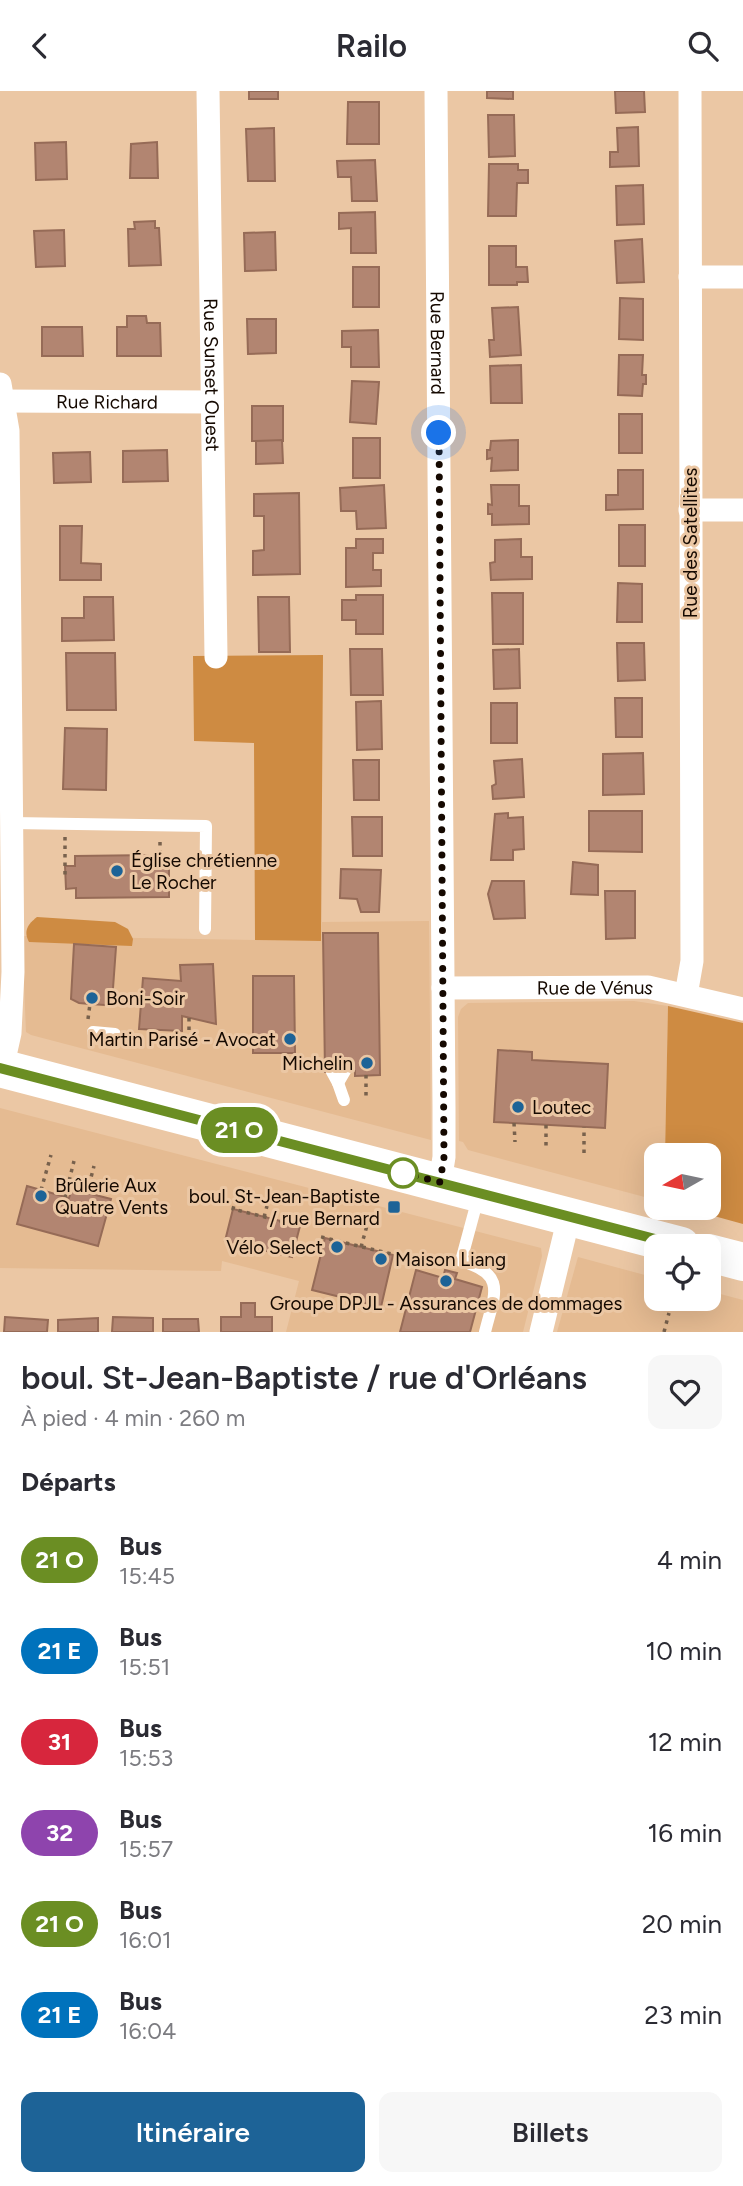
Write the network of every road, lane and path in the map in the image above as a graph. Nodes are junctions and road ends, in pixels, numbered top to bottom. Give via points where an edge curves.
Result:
1 (208, 91) edge
2 (436, 91) edge
3 (690, 91) edge
4 (690, 277) junction
5 (743, 277) edge
6 (1, 396) edge
7 (212, 403) junction
8 (690, 510) junction
9 (743, 510) edge
10 (216, 657) dead end
11 (12, 823) junction
12 (160, 852) dead end
13 (65, 853) dead end
14 (160, 864) dead end
15 (65, 877) dead end
16 (205, 929) dead end
17 (443, 988) junction
18 (686, 995) junction
19 (743, 1009) edge
20 (190, 1018) dead end
21 (163, 1030) dead end
22 (93, 1032) dead end
23 (115, 1034) dead end
24 (162, 1046) dead end
25 (189, 1047) dead end
26 (285, 1053) dead end
27 (285, 1065) dead end
28 (1, 1068) edge
29 (338, 1075) dead end
30 (366, 1075) dead end
31 (344, 1100) dead end
32 (366, 1100) dead end
33 (514, 1123) dead end
34 (546, 1125) dead end
35 (584, 1127) dead end
36 (515, 1142) dead end
37 (546, 1147) dead end
38 (584, 1153) dead end
39 (51, 1155) dead end
40 (74, 1161) dead end
41 (94, 1166) dead end
42 (440, 1182) junction
43 (41, 1190) dead end
44 (87, 1193) dead end
45 (480, 1193) junction
46 (65, 1197) dead end
47 (236, 1198) dead end
48 (267, 1206) dead end
49 (302, 1215) dead end
50 (264, 1217) junction
51 (569, 1217) junction
52 (368, 1222) dead end
53 (644, 1236) edge
54 (321, 1237) dead end
55 (361, 1247) junction
56 (400, 1256) dead end
57 (721, 1256) edge
58 (743, 1262) edge
59 (669, 1313) dead end
60 (485, 1332) edge
61 (541, 1332) edge
62 (664, 1332) edge

1 - 7 street, Rue Sunset Ouest
2 - 17 street, Rue Bernard
3 - 4 street, Rue des Satellites
4 - 5 street
4 - 8 street, Rue des Satellites
6 - 7 street, Rue Richard
6 - 11 street via 8,431
7 - 10 street, Rue Sunset Ouest
8 - 9 street
8 - 18 street, Rue des Satellites via 692,961
11 - 16 lane via 206,826
11 - 28 street via 13,982 10,1033
12 - 14 path
13 - 15 path
17 - 18 street, Rue de Vénus via 648,987
17 - 42 street, Rue Bernard via 444,1157
18 - 19 street, Rue de Vénus
20 - 25 path
21 - 24 path
22 - 23 lane
26 - 27 path
28 - 42 highway
29 - 31 lane
30 - 32 path
33 - 36 path
34 - 37 path
35 - 38 path
39 - 43 path
40 - 46 path
41 - 44 path
42 - 45 highway
45 - 51 highway
45 - 60 lane via 461,1261 485,1270 494,1281
47 - 50 path via 233,1209
48 - 50 path
49 - 50 path via 300,1226
51 - 53 highway
51 - 61 street
52 - 55 path
54 - 55 path
55 - 56 path
57 - 58 highway
59 - 62 path

